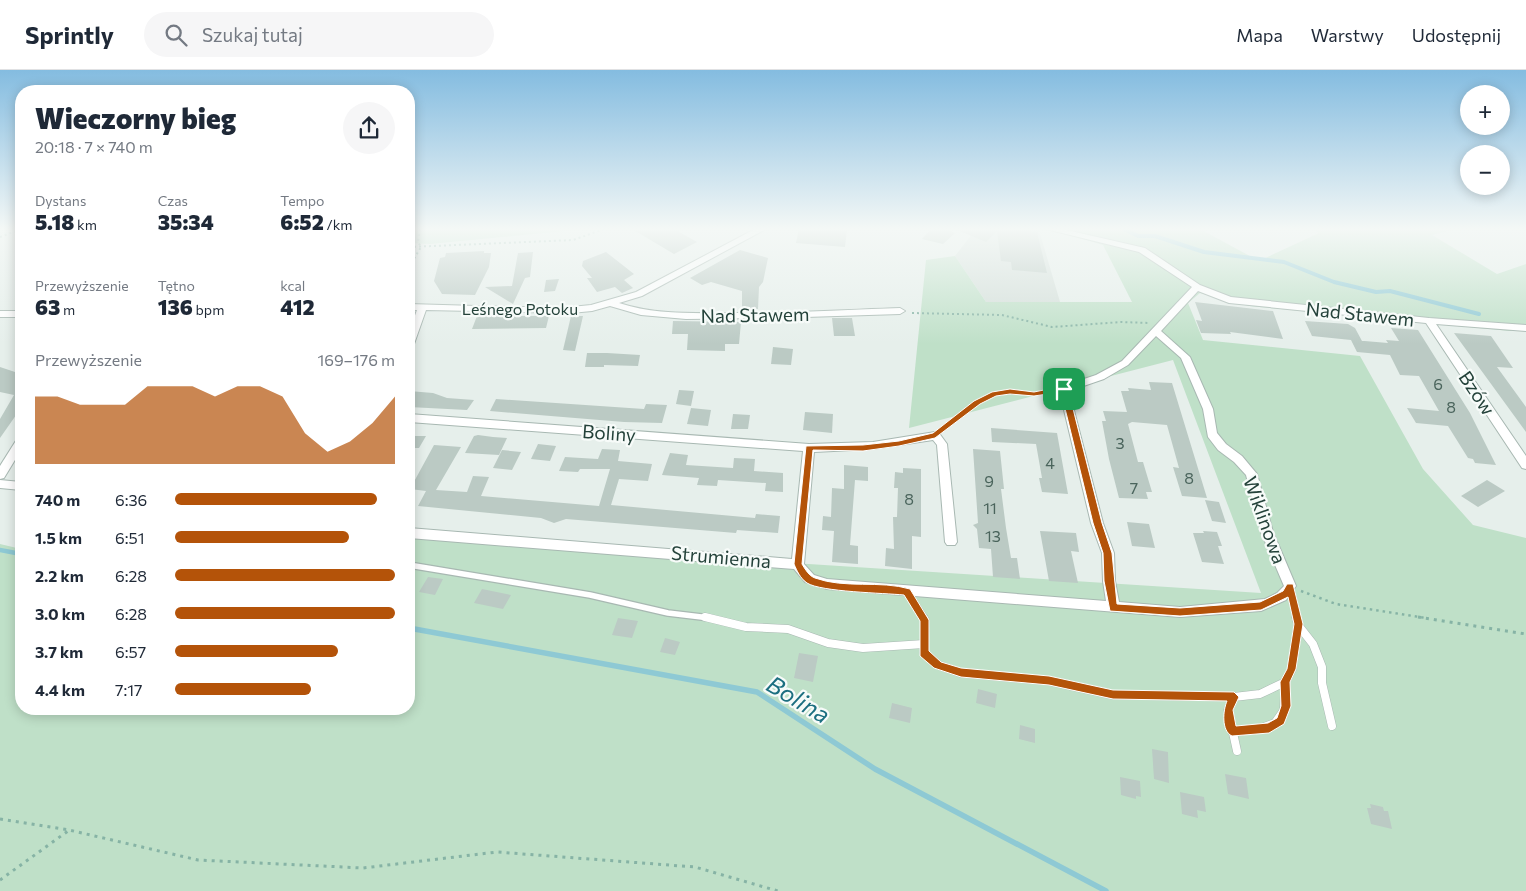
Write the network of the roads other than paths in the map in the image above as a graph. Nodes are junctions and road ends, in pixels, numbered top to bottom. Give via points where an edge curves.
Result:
1 (693, 267) edge
2 (1168, 267) edge
3 (1197, 287) junction
4 (611, 303) junction
5 (415, 307) edge
6 (422, 308) junction
7 (900, 311) road end
8 (0, 314) edge
9 (15, 314) edge
10 (1429, 321) junction
11 (415, 327) edge
12 (1158, 327) junction
13 (1511, 327) junction
14 (1526, 328) edge
15 (1526, 337) edge
16 (415, 418) edge
17 (809, 448) junction
18 (15, 451) edge
19 (1526, 465) edge
20 (0, 475) edge
21 (0, 484) edge
22 (15, 485) edge
23 (415, 532) edge
24 (950, 542) dead end
25 (798, 564) junction
26 (415, 566) edge
27 (1290, 586) junction
28 (907, 592) junction
29 (1114, 608) junction
30 (1298, 624) junction
31 (924, 644) junction
32 (1285, 682) junction
33 (1234, 697) junction
34 (1332, 726) dead end
35 (1232, 731) junction
36 (1237, 751) dead end

1 - 4 street, Leśnego Potoku via 639,294
2 - 3 street, Nad Stawem
3 - 10 street, Nad Stawem via 1238,301
3 - 12 street
4 - 6 street, Leśnego Potoku via 572,310
4 - 7 street, Nad Stawem via 668,316
5 - 6 street, Leśnego Potoku
6 - 11 street
8 - 9 street
10 - 13 street, Nad Stawem
10 - 19 street, Bzów
12 - 27 street, Wiklinowa via 1185,357 1208,409 1212,434 1251,474 1267,532
12 - 29 street via 1125,363 1106,374 1064,389 1108,553
13 - 14 street, Nad Stawem
13 - 15 street
16 - 17 street, Boliny
17 - 24 street, Boliny via 863,448 935,436 942,444
17 - 25 street
18 - 20 street
21 - 22 street
23 - 25 street, Strumienna
25 - 28 street, Strumienna via 811,581
26 - 31 lane via 590,595 746,627 788,629 828,644 863,648
27 - 29 street, Wiklinowa via 1286,594 1261,606 1180,612
27 - 30 lane
28 - 29 street, Strumienna
28 - 31 lane via 925,620
30 - 32 lane via 1292,669
30 - 34 lane via 1313,644 1322,668 1322,683
31 - 33 lane via 924,653 938,665 961,673 1049,681 1113,695
32 - 33 lane via 1260,694
32 - 35 lane via 1286,706 1281,721 1269,728
33 - 35 lane via 1228,710
35 - 36 lane

